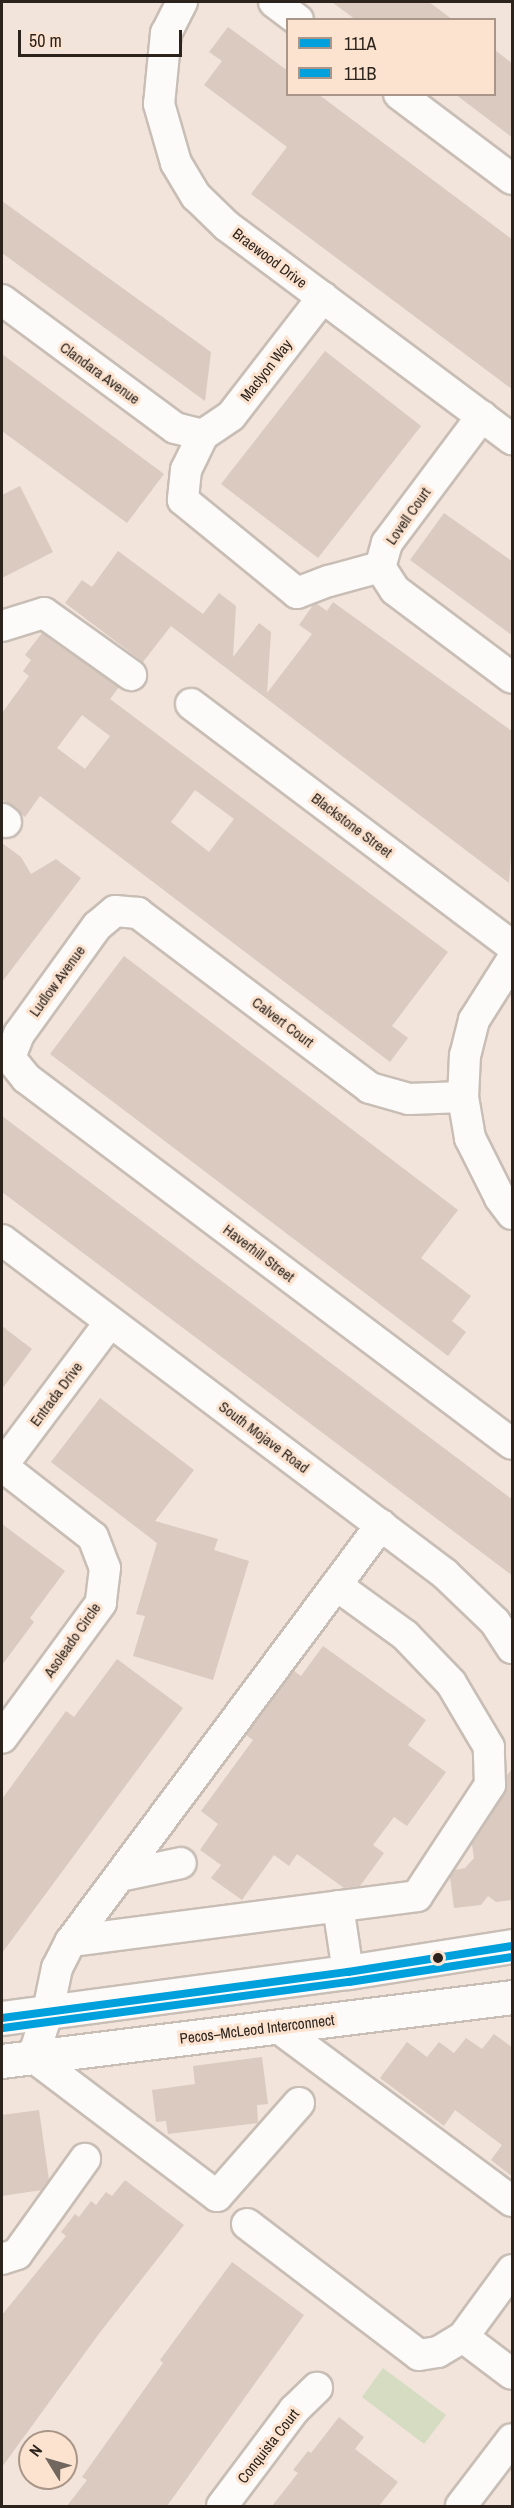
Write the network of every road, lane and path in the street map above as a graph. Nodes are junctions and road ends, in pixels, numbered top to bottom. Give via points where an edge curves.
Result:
1 (182, 2) edge
2 (274, 2) edge
3 (295, 18) edge
4 (402, 96) edge
5 (513, 178) edge
6 (323, 297) junction
7 (2, 300) edge
8 (483, 416) junction
9 (203, 435) junction
10 (513, 439) edge
11 (380, 567) junction
12 (2, 626) edge
13 (130, 675) dead end
14 (513, 678) edge
15 (191, 704) dead end
16 (115, 911) joint
17 (513, 946) edge
18 (513, 960) edge
19 (10, 1058) joint
20 (463, 1096) junction
21 (513, 1214) edge
22 (2, 1240) edge
23 (110, 1322) junction
24 (513, 1444) edge
25 (2, 1466) edge
26 (381, 1525) junction
27 (336, 1585) junction
28 (513, 1648) edge
29 (2, 1738) edge
30 (181, 1863) dead end
31 (120, 1876) junction
32 (338, 1906) junction
33 (71, 1941) junction
34 (513, 1946) edge
35 (348, 1972) junction
36 (513, 1997) edge
37 (48, 2012) junction
38 (2, 2018) edge
39 (276, 2026) junction
40 (17, 2059) edge
41 (299, 2103) dead end
42 (85, 2159) dead end
43 (513, 2201) edge
44 (247, 2224) dead end
45 (2, 2259) edge
46 (513, 2270) edge
47 (463, 2337) junction
48 (513, 2374) edge
49 (317, 2388) dead end
50 (512, 2440) edge
51 (222, 2506) edge
52 (461, 2506) edge

1 - 6 street, Braewood Drive via 166,33 159,104 176,163 196,196 227,226
2 - 3 street
4 - 5 street
6 - 8 street, Braewood Drive
6 - 9 street, Maclyon Way via 231,416
7 - 9 street, Clandara Avenue via 175,428
8 - 10 street, Braewood Drive
8 - 11 street, Lovell Court via 387,543
9 - 11 street via 186,470 183,500 297,593
11 - 14 street via 395,590
12 - 13 street via 44,613
15 - 17 street, Blackstone Street
16 - 19 street, Ludlow Avenue via 97,926 19,1034
16 - 20 street, Calvert Court via 138,913 370,1088 409,1099
18 - 20 street via 474,1020 465,1055
19 - 24 street, Haverhill Street via 26,1078
20 - 21 street via 470,1138 500,1198
22 - 23 street, South Mojave Road
23 - 25 street, Entrada Drive
23 - 26 street, South Mojave Road
25 - 29 street, Asoleado Circle via 93,1537 105,1568 101,1603
26 - 27 street
26 - 28 street, South Mojave Road via 445,1574 495,1622
27 - 31 street
27 - 32 street via 405,1635 451,1683 489,1747 490,1785 417,1896
30 - 31 street
31 - 33 street
32 - 33 street
32 - 35 street
33 - 37 street via 57,1968
34 - 35 main road
35 - 37 main road
36 - 39 main road, Pecos–McLeod Interconnect
37 - 38 main road
37 - 40 street
39 - 40 main road, Pecos–McLeod Interconnect
39 - 43 street
40 - 41 street via 217,2196
42 - 45 street via 17,2254
44 - 47 street via 419,2355 438,2352
46 - 47 street
47 - 48 street
49 - 51 street, Conquista Court via 294,2410
50 - 52 street

